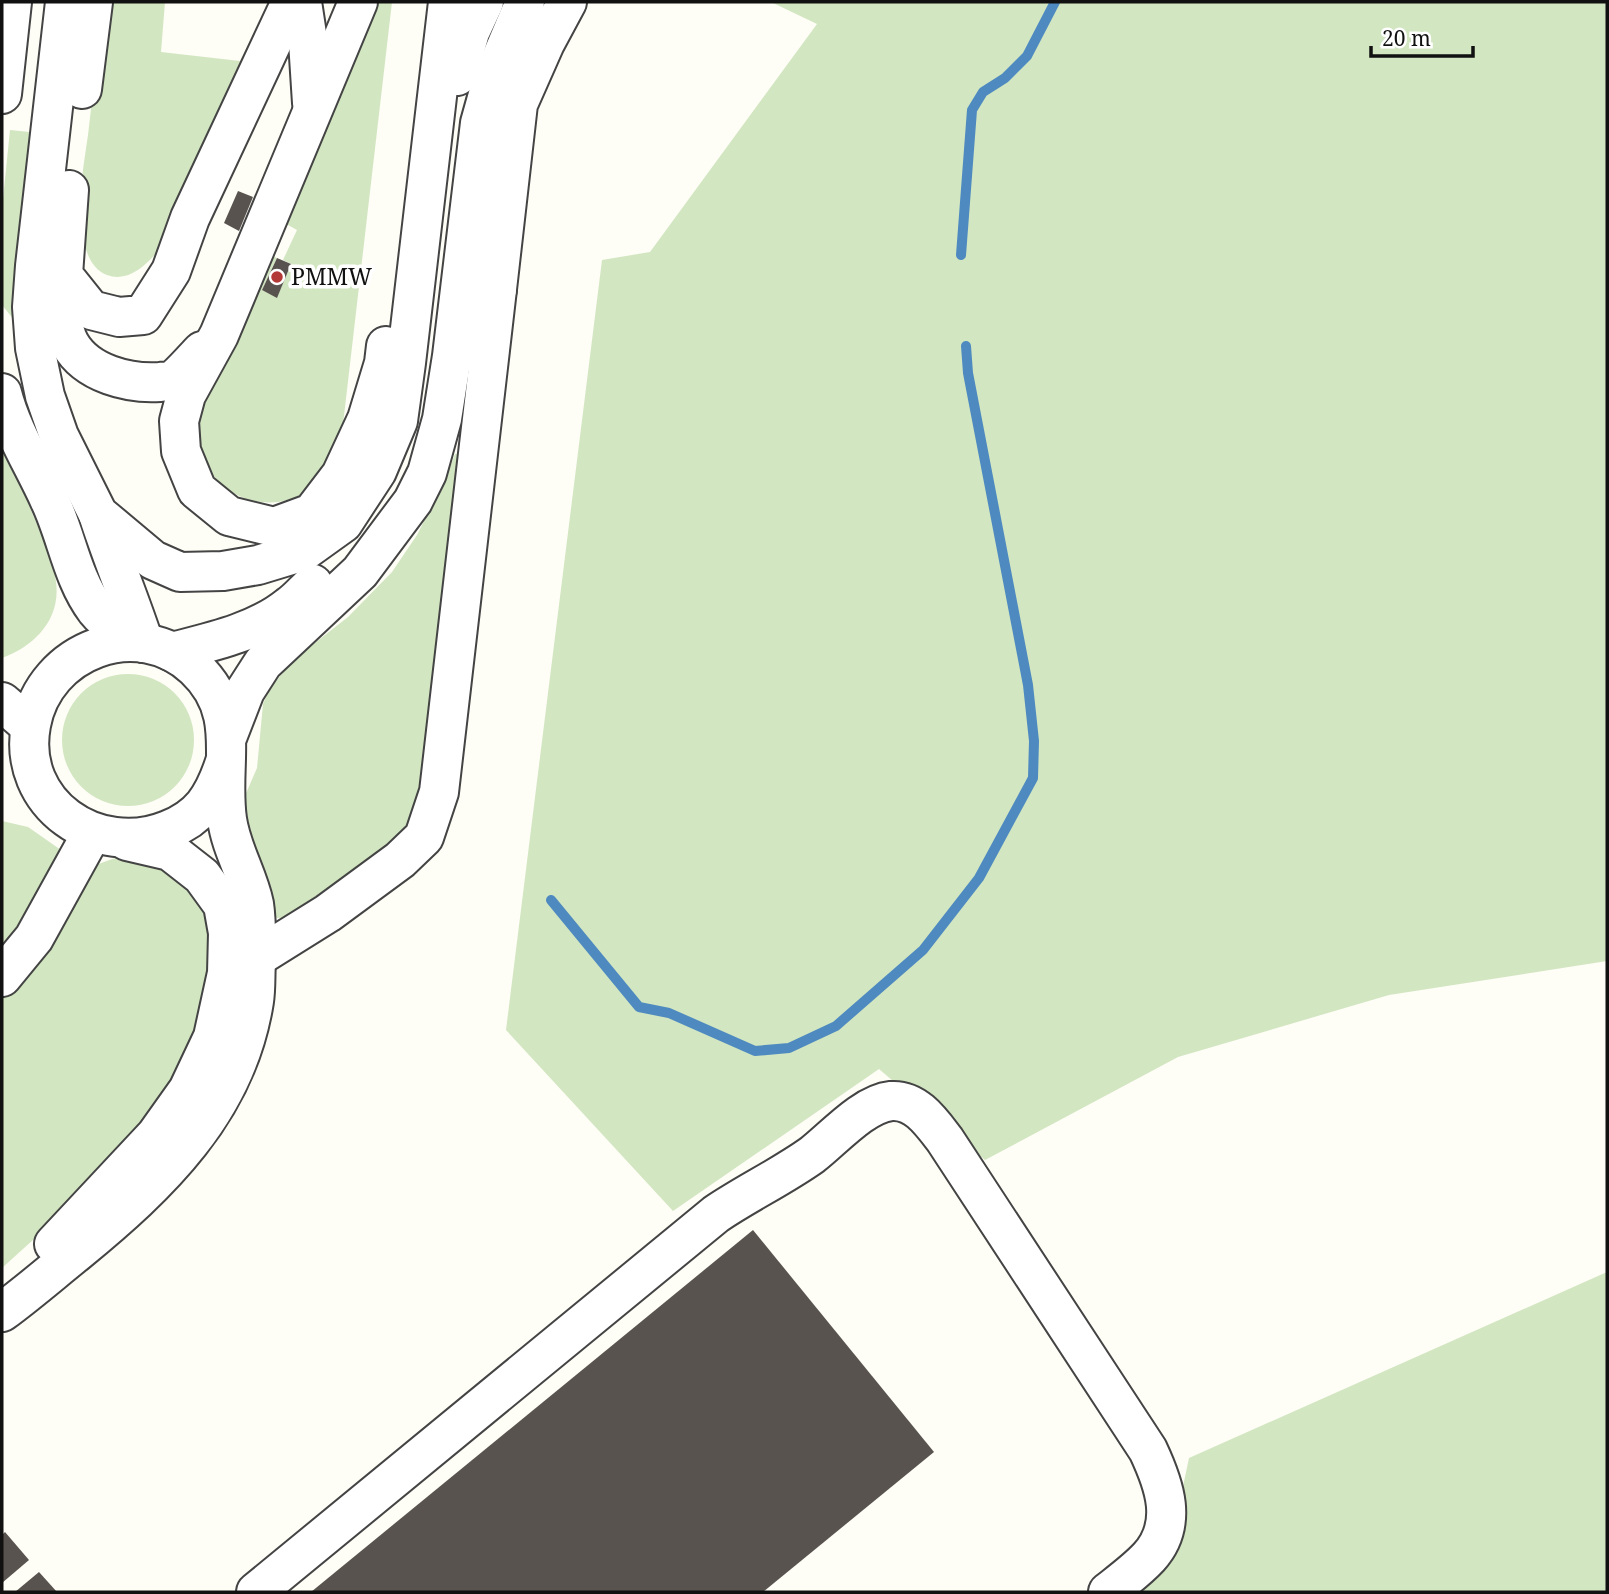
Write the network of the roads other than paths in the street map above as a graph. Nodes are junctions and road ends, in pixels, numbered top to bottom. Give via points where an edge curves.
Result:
1 (12, 2) edge
2 (65, 2) edge
3 (93, 2) edge
4 (358, 2) edge
5 (426, 2) edge
6 (448, 2) edge
7 (463, 2) edge
8 (484, 2) edge
9 (525, 2) edge
10 (567, 2) edge
11 (288, 4) edge
12 (454, 89) junction
13 (2, 94) edge
14 (312, 112) junction
15 (63, 275) junction
16 (497, 289) junction
17 (393, 290) junction
18 (219, 335) junction
19 (407, 363) junction
20 (2, 393) edge
21 (427, 473) junction
22 (98, 514) junction
23 (158, 648) junction
24 (16, 714) edge
25 (227, 747) junction
26 (107, 836) junction
27 (256, 958) junction
28 (2, 977) edge
29 (2, 1292) edge
30 (2, 1312) edge
31 (256, 1592) edge
32 (1108, 1592) edge

1 - 13 lane
2 - 22 lane via 32,306 45,396 59,436
3 - 15 lane via 72,161
4 - 14 lane
5 - 17 lane
6 - 19 lane
7 - 12 lane
8 - 12 lane
9 - 21 lane via 492,79 480,123 446,395
10 - 16 lane via 518,104
11 - 14 lane via 308,41
11 - 15 lane via 190,218 171,271 143,315 119,317 91,310
12 - 23 lane via 435,312 418,399 400,462 386,491 346,549 288,608 220,640
14 - 18 lane
15 - 18 lane via 62,316 69,344 103,372 127,380 172,381
16 - 21 lane via 478,359
16 - 27 lane via 433,813 424,837 400,860
17 - 18 lane via 384,363 368,419 341,475 312,513 274,527 229,516 197,490 181,451 179,421 186,395
17 - 19 lane
19 - 22 lane via 398,421 377,471 343,523 303,551 223,571 180,572 153,561
20 - 23 lane via 23,450 50,501 83,591 115,628
21 - 25 lane via 407,510 360,572 263,663 245,691
22 - 23 lane via 135,614
23 - 24 lane via 114,642 85,652 60,668 40,695
23 - 25 lane via 194,667 211,686 223,709
24 - 26 lane via 38,781 50,802 66,818
25 - 26 lane via 219,781 203,807 179,826 152,837
25 - 27 lane via 224,801 228,830 254,904
26 - 28 lane
26 - 29 lane via 170,851 202,876 223,905 227,973 213,1037 188,1090 156,1135 64,1235
27 - 30 lane via 255,999 245,1042 202,1130 160,1180
31 - 32 lane via 716,1214 812,1154 864,1113 891,1101 918,1109 946,1140 1159,1473 1166,1495 1161,1539 1151,1555

